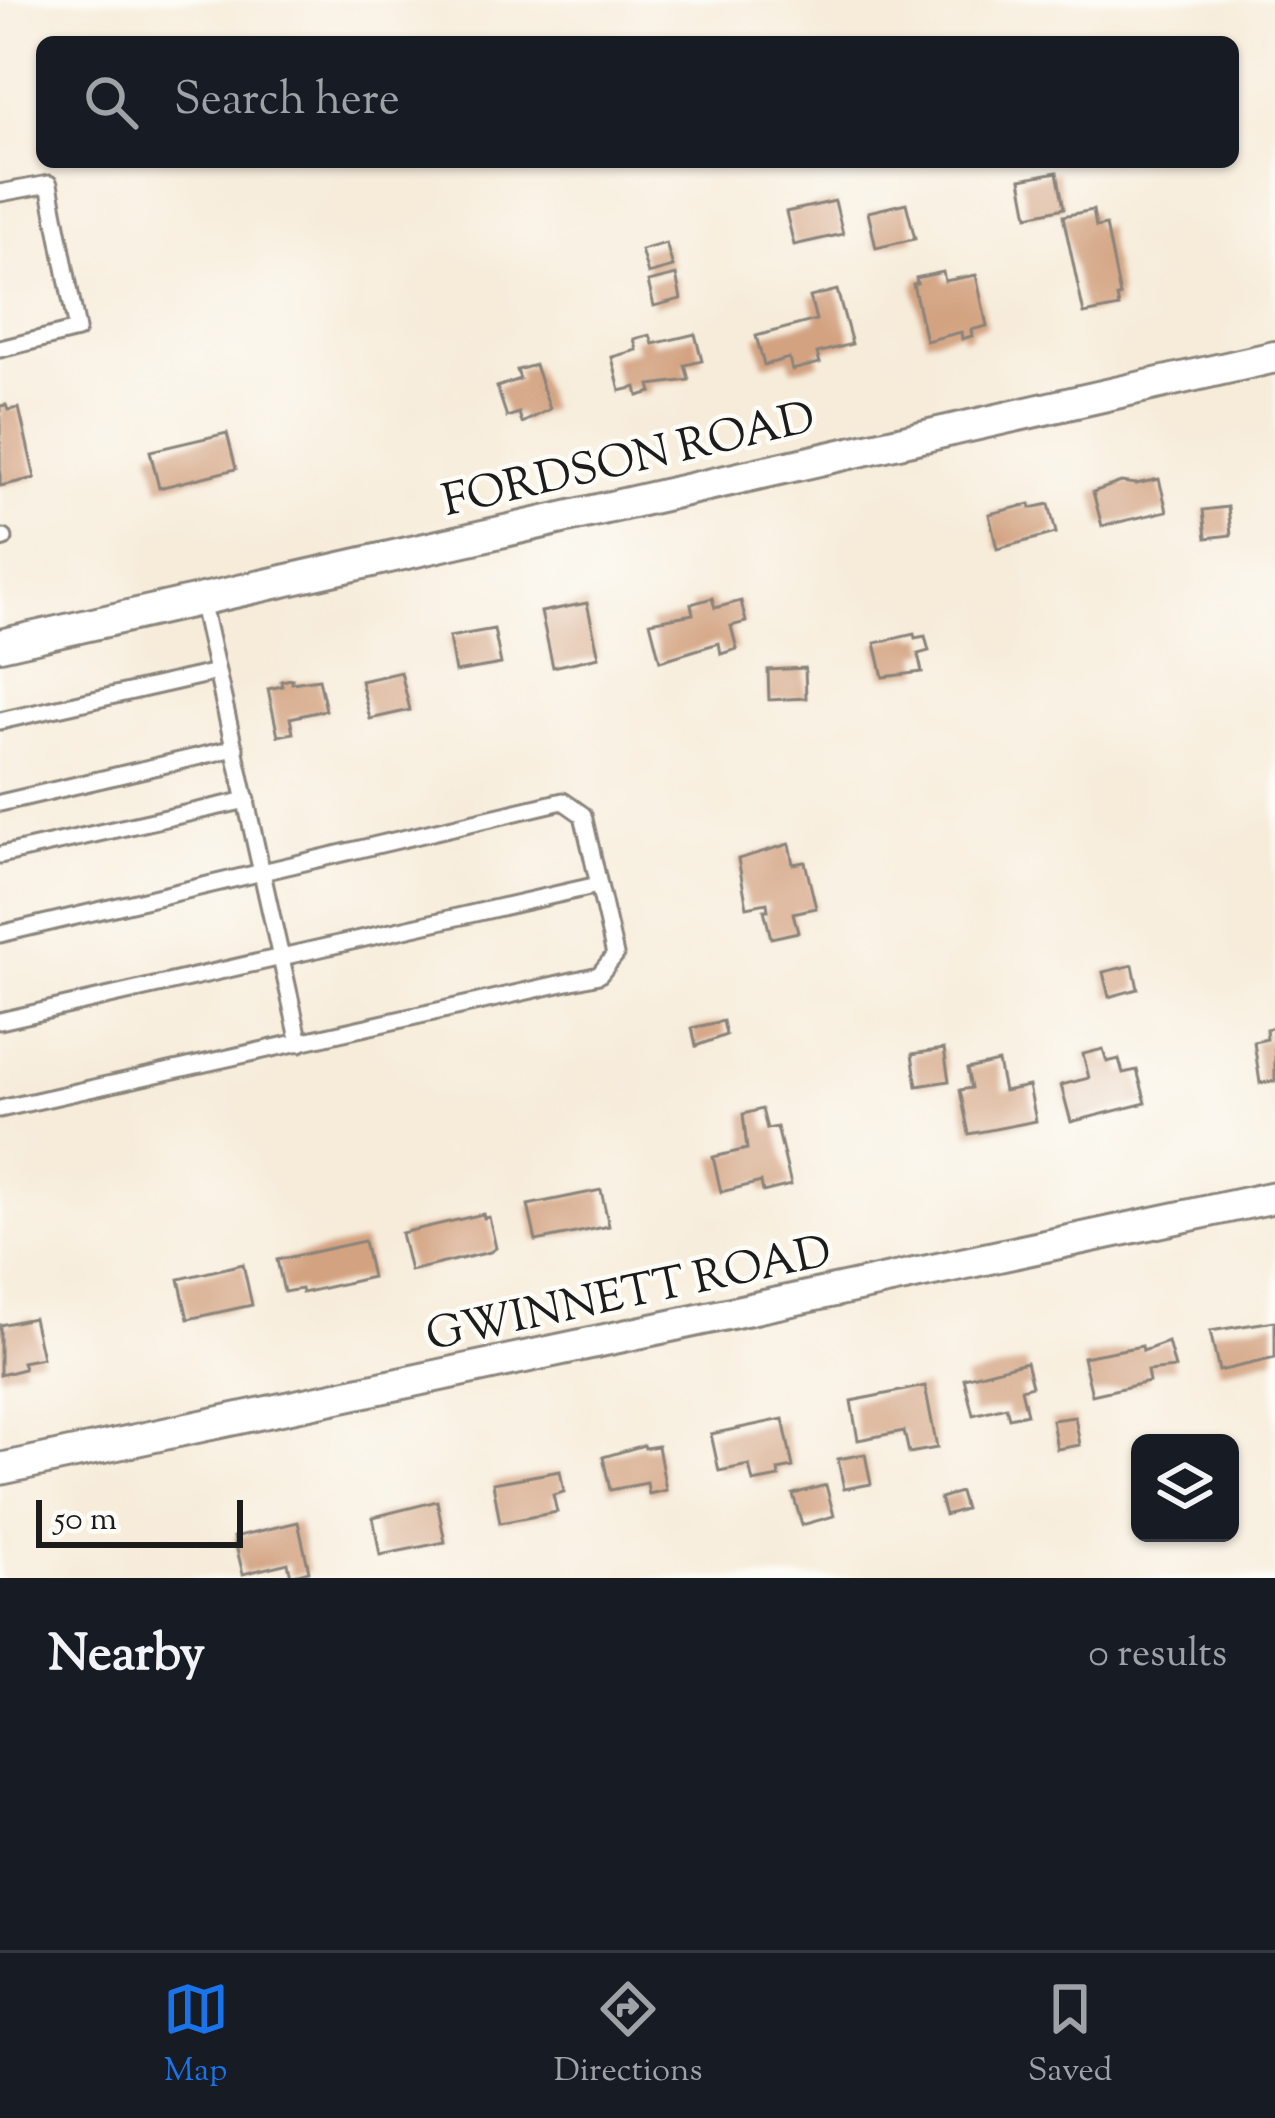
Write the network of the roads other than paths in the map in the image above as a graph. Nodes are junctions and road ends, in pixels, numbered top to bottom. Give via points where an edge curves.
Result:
1 (0, 193) edge
2 (0, 349) edge
3 (1275, 357) edge
4 (201, 600) junction
5 (0, 645) edge
6 (217, 672) junction
7 (0, 721) edge
8 (235, 748) junction
9 (247, 800) junction
10 (0, 803) edge
11 (0, 854) edge
12 (263, 872) junction
13 (598, 885) junction
14 (0, 934) edge
15 (281, 958) junction
16 (0, 1021) edge
17 (299, 1043) junction
18 (0, 1109) edge
19 (1275, 1197) edge
20 (0, 1468) edge

1 - 2 lane via 50,184 77,330
3 - 4 street, FORDSON ROAD
4 - 5 street, FORDSON ROAD
4 - 6 lane
6 - 7 lane
6 - 8 lane
8 - 9 lane
8 - 10 lane
9 - 11 lane
9 - 12 lane
12 - 13 lane via 563,801 583,815
12 - 14 lane
12 - 15 lane
13 - 15 lane
13 - 17 lane via 615,955 599,975
15 - 16 lane
15 - 17 lane
17 - 18 lane
19 - 20 street, GWINNETT ROAD

